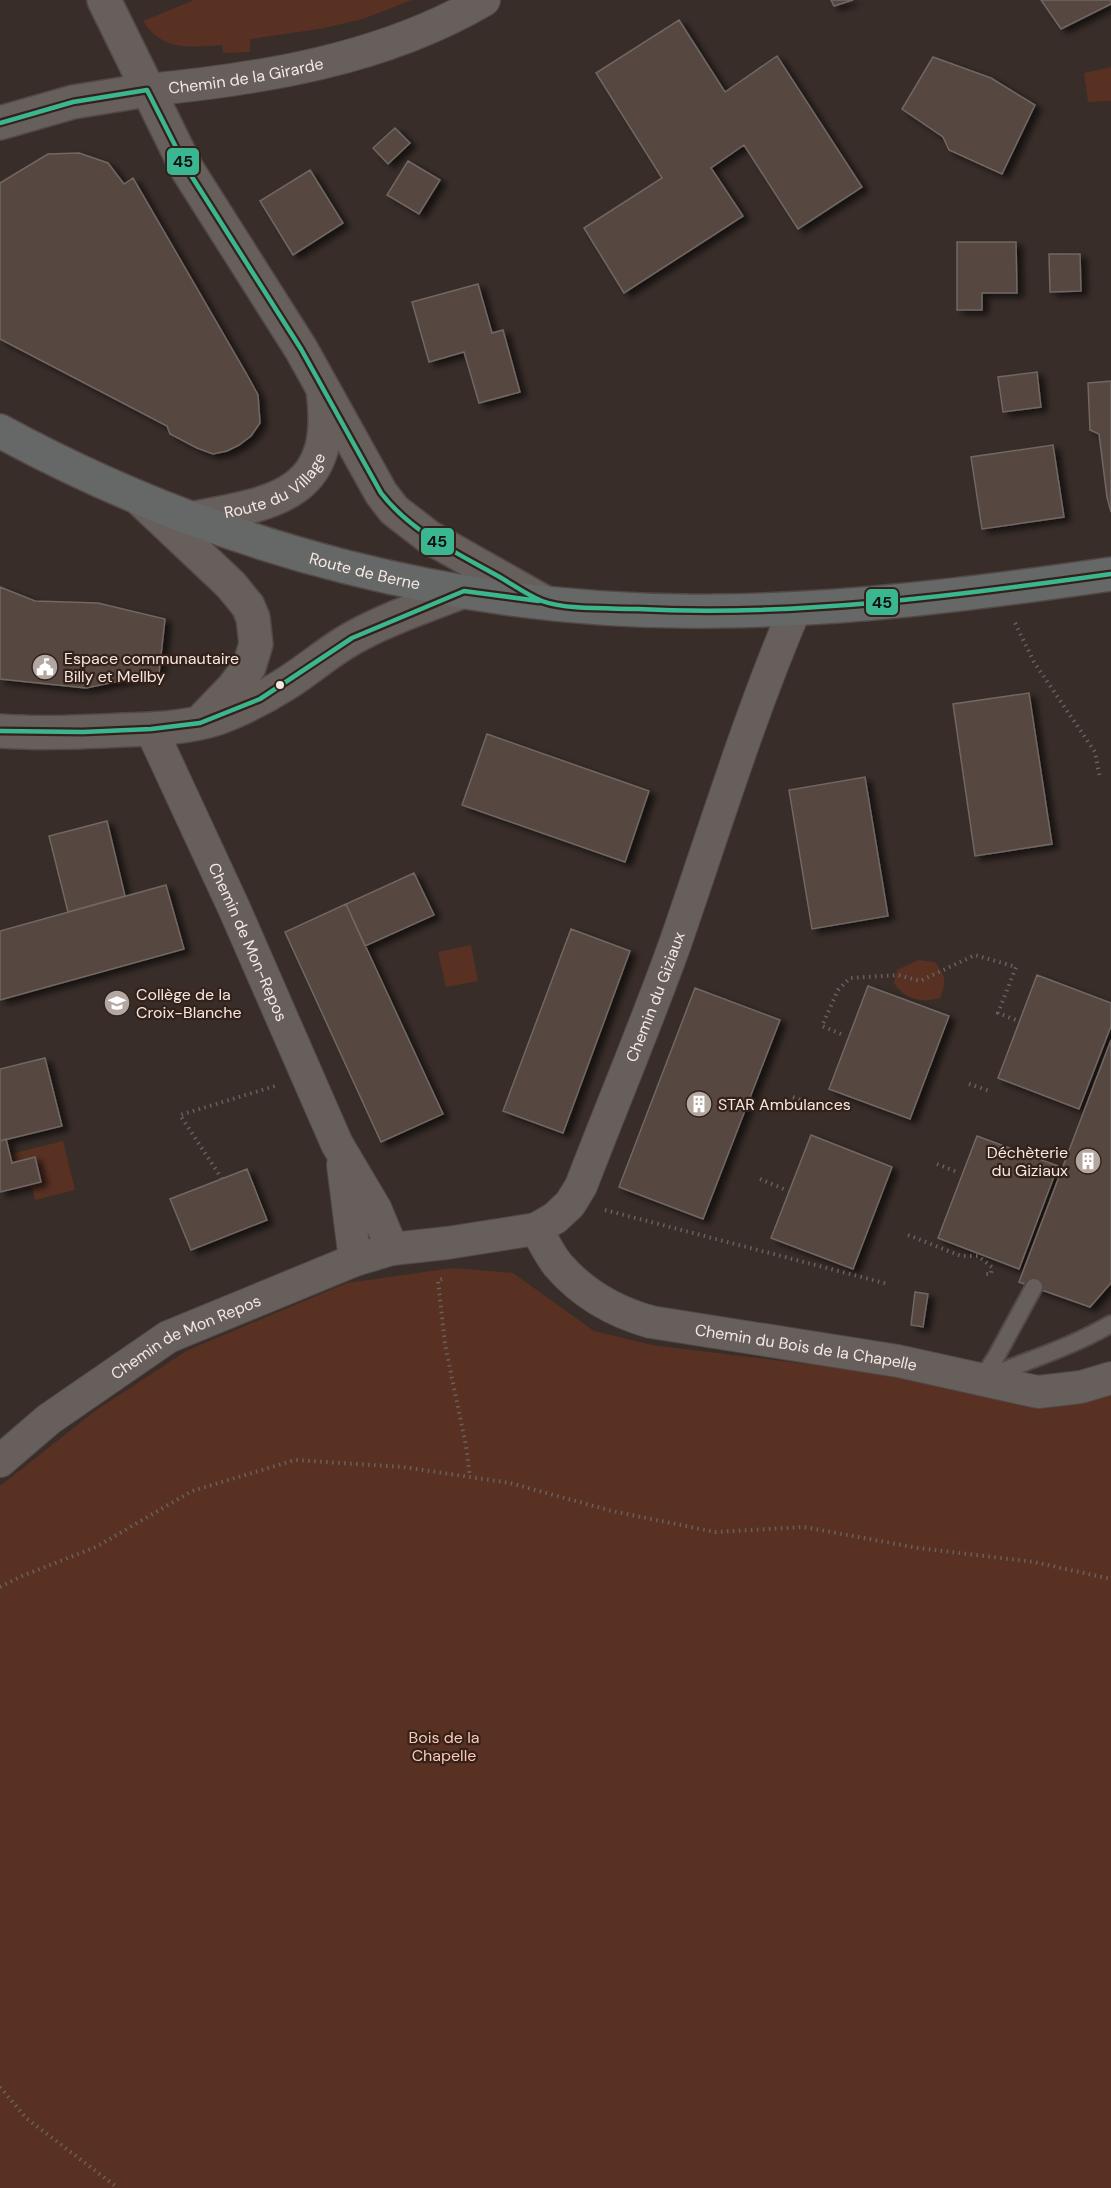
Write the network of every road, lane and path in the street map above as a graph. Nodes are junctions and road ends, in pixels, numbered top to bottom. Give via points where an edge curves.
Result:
1 (104, 0) edge
2 (484, 0) edge
3 (147, 90) junction
4 (0, 123) edge
5 (321, 383) junction
6 (0, 431) edge
7 (140, 499) junction
8 (189, 519) junction
9 (1111, 574) edge
10 (999, 590) junction
11 (464, 591) junction
12 (542, 601) junction
13 (795, 609) junction
14 (200, 723) junction
15 (151, 729) junction
16 (0, 731) edge
17 (1100, 779) dead end
18 (1016, 1020) dead end
19 (841, 1034) dead end
20 (969, 1084) dead end
21 (276, 1086) dead end
22 (989, 1091) dead end
23 (793, 1097) dead end
24 (812, 1104) dead end
25 (342, 1155) junction
26 (937, 1164) dead end
27 (957, 1172) dead end
28 (222, 1179) dead end
29 (760, 1179) dead end
30 (784, 1188) dead end
31 (596, 1207) dead end
32 (536, 1229) junction
33 (908, 1235) dead end
34 (392, 1249) junction
35 (355, 1260) junction
36 (986, 1274) dead end
37 (448, 1277) dead end
38 (888, 1284) dead end
39 (1034, 1287) dead end
40 (1111, 1324) edge
41 (1111, 1378) edge
42 (981, 1380) junction
43 (0, 1461) edge
44 (470, 1477) junction
45 (1111, 1579) edge
46 (0, 1587) edge
47 (0, 2087) edge
48 (118, 2188) edge

1 - 3 street, Route du Village
2 - 3 street, Chemin de la Girarde via 420,32 355,55 217,83
3 - 4 street, Chemin de la Girarde via 73,102
3 - 5 street, Route du Village via 187,169
5 - 8 street, Route du Village via 322,442 318,461 308,477 293,490 262,504
5 - 12 street, Route du Village via 370,475 394,510 429,537
6 - 7 main road, Route de Berne
7 - 8 main road, Route de Berne
7 - 14 street via 231,585 253,618 256,644 249,667
8 - 11 main road, Route de Berne via 315,560
9 - 10 main road, Route de Berne
10 - 13 main road, Route de Berne
10 - 17 path via 1034,662 1095,753
11 - 12 main road, Route de Berne
11 - 14 street via 352,638 260,699
12 - 13 main road, Route de Berne via 627,610
13 - 32 street, Chemin du Giziaux via 770,667 675,943 581,1186 555,1218
14 - 15 street
15 - 16 street
15 - 25 street, Chemin de Mon-Repos
18 - 19 path via 998,1013 1016,966 975,955 920,981 898,975 850,978 838,990 822,1026
20 - 22 path
21 - 28 path via 180,1115
23 - 24 path
25 - 34 street, Chemin de Mon-Repos via 376,1210
25 - 35 street, Chemin de Mon-Repos
26 - 27 path
29 - 30 path
31 - 38 path
32 - 34 street, Chemin du Giziaux
32 - 42 street, Chemin du Bois de la Chapelle via 557,1264 593,1296 625,1315 898,1361
33 - 36 path via 961,1256 978,1256 992,1267 991,1274
34 - 35 street, Chemin de Mon Repos
35 - 43 street, Chemin de Mon Repos via 168,1337 49,1419
37 - 44 path via 438,1280
39 - 42 lane
40 - 42 lane via 1084,1340
41 - 42 street, Chemin du Bois de la Chapelle via 1081,1388 1038,1392
44 - 45 path via 715,1532 804,1527 918,1548 1034,1562
44 - 46 path via 403,1467 295,1460 192,1491 96,1547
47 - 48 path via 26,2118

